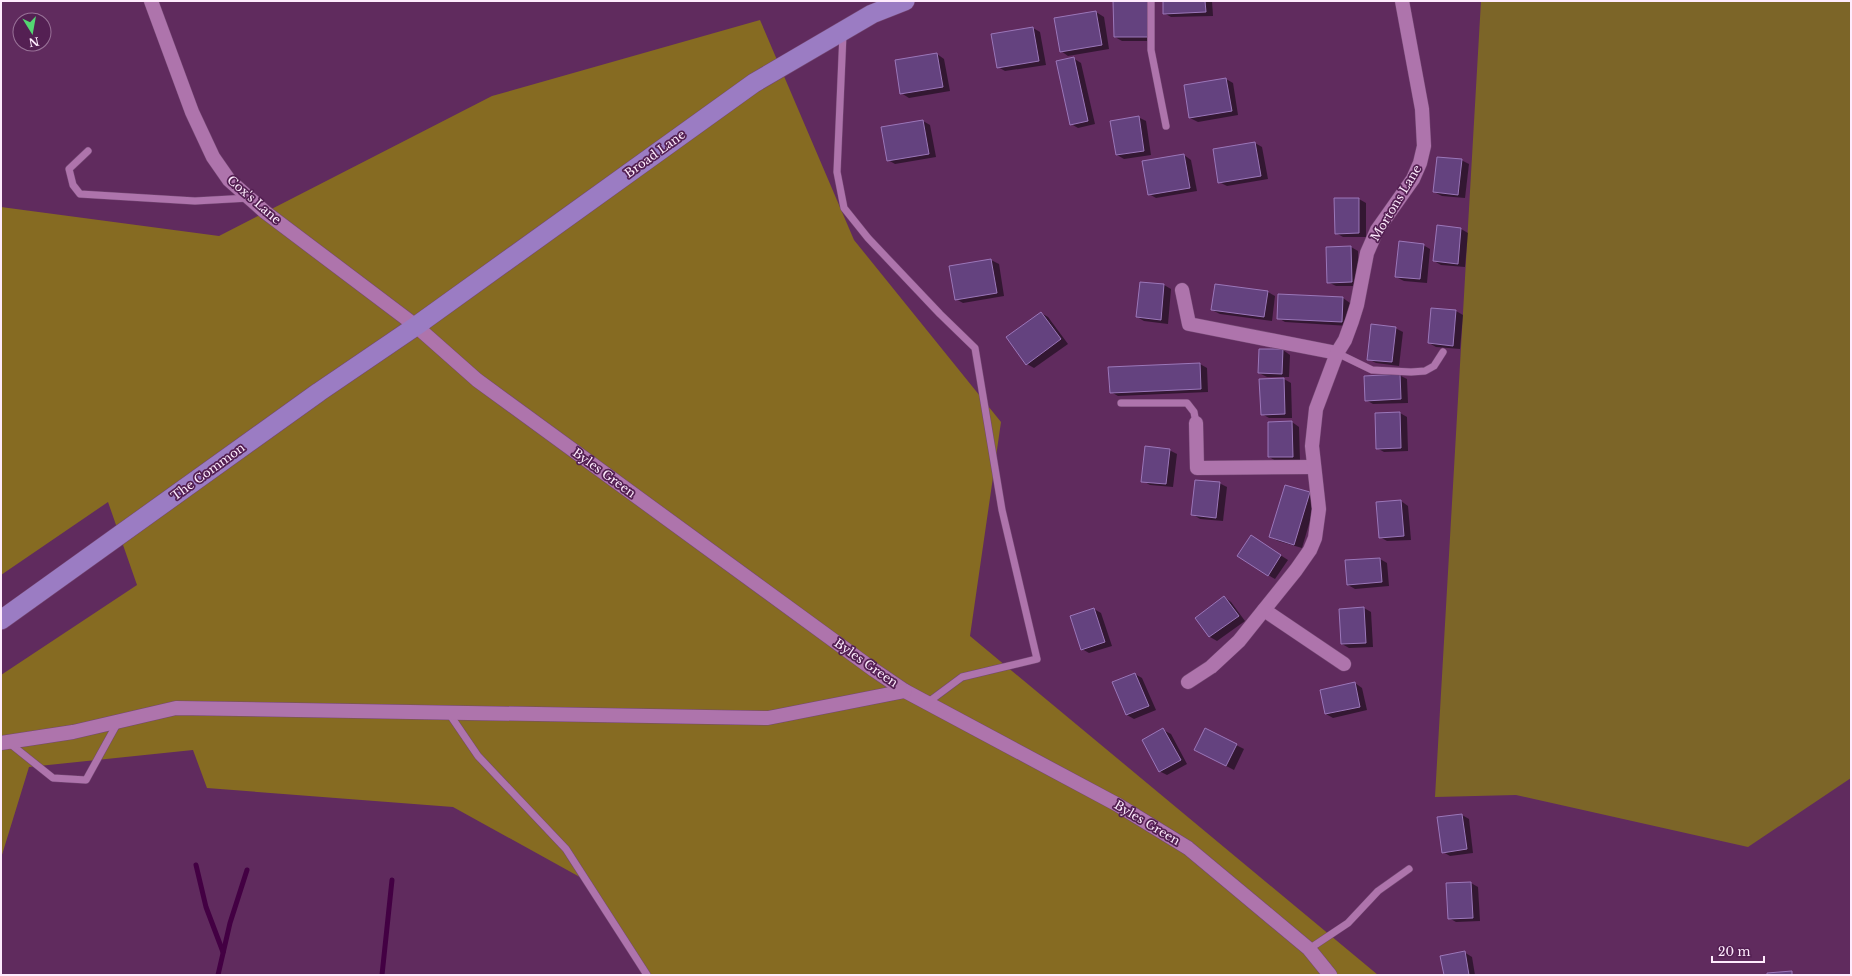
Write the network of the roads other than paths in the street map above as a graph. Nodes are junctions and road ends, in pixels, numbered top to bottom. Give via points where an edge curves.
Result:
1 (151, 1) edge
2 (905, 1) edge
3 (1151, 1) edge
4 (1402, 1) edge
5 (844, 30) junction
6 (1166, 126) dead end
7 (88, 151) dead end
8 (249, 198) junction
9 (1182, 290) dead end
10 (416, 326) junction
11 (1443, 352) dead end
12 (1337, 353) junction
13 (1121, 403) dead end
14 (1196, 423) joint
15 (1313, 467) junction
16 (1264, 610) junction
17 (1, 620) edge
18 (1344, 664) dead end
19 (1188, 682) dead end
20 (905, 691) junction
21 (927, 703) junction
22 (448, 712) junction
23 (118, 722) junction
24 (4, 742) edge
25 (1409, 869) dead end
26 (1309, 949) junction
27 (648, 975) edge
28 (1330, 975) edge

1 - 8 street, Cox's Lane via 192,112 213,157 229,180
2 - 5 street, Broad Lane via 872,14
3 - 6 lane via 1151,50
4 - 12 street, Mortons Lane via 1419,90 1424,146 1413,179 1377,230 1367,253 1352,321
5 - 10 street, Broad Lane via 754,83
5 - 21 lane via 837,172 844,208 868,238 975,348 1002,510 1037,660 962,677
7 - 8 lane via 69,169 73,185 80,194 195,201
8 - 10 street, Cox's Lane
9 - 12 street via 1189,324
10 - 17 street, The Common via 319,392
10 - 20 street, Byles Green via 478,380
11 - 12 lane via 1434,366 1425,371 1412,372 1372,370
12 - 15 street, Mortons Lane via 1316,409
13 - 14 lane via 1187,403 1194,412
14 - 15 street via 1197,468
15 - 16 street, Mortons Lane via 1319,509 1315,538 1296,570
16 - 18 street
16 - 19 street, Mortons Lane via 1227,654
20 - 21 street, Byles Green
20 - 22 street via 768,718
21 - 26 street, Byles Green via 1118,805 1188,848
22 - 23 street via 176,708
22 - 27 lane via 478,756 566,849
23 - 24 street via 73,732
23 - 24 lane via 86,780 53,778
25 - 26 lane via 1378,891 1348,923
26 - 28 street, Byles Green

